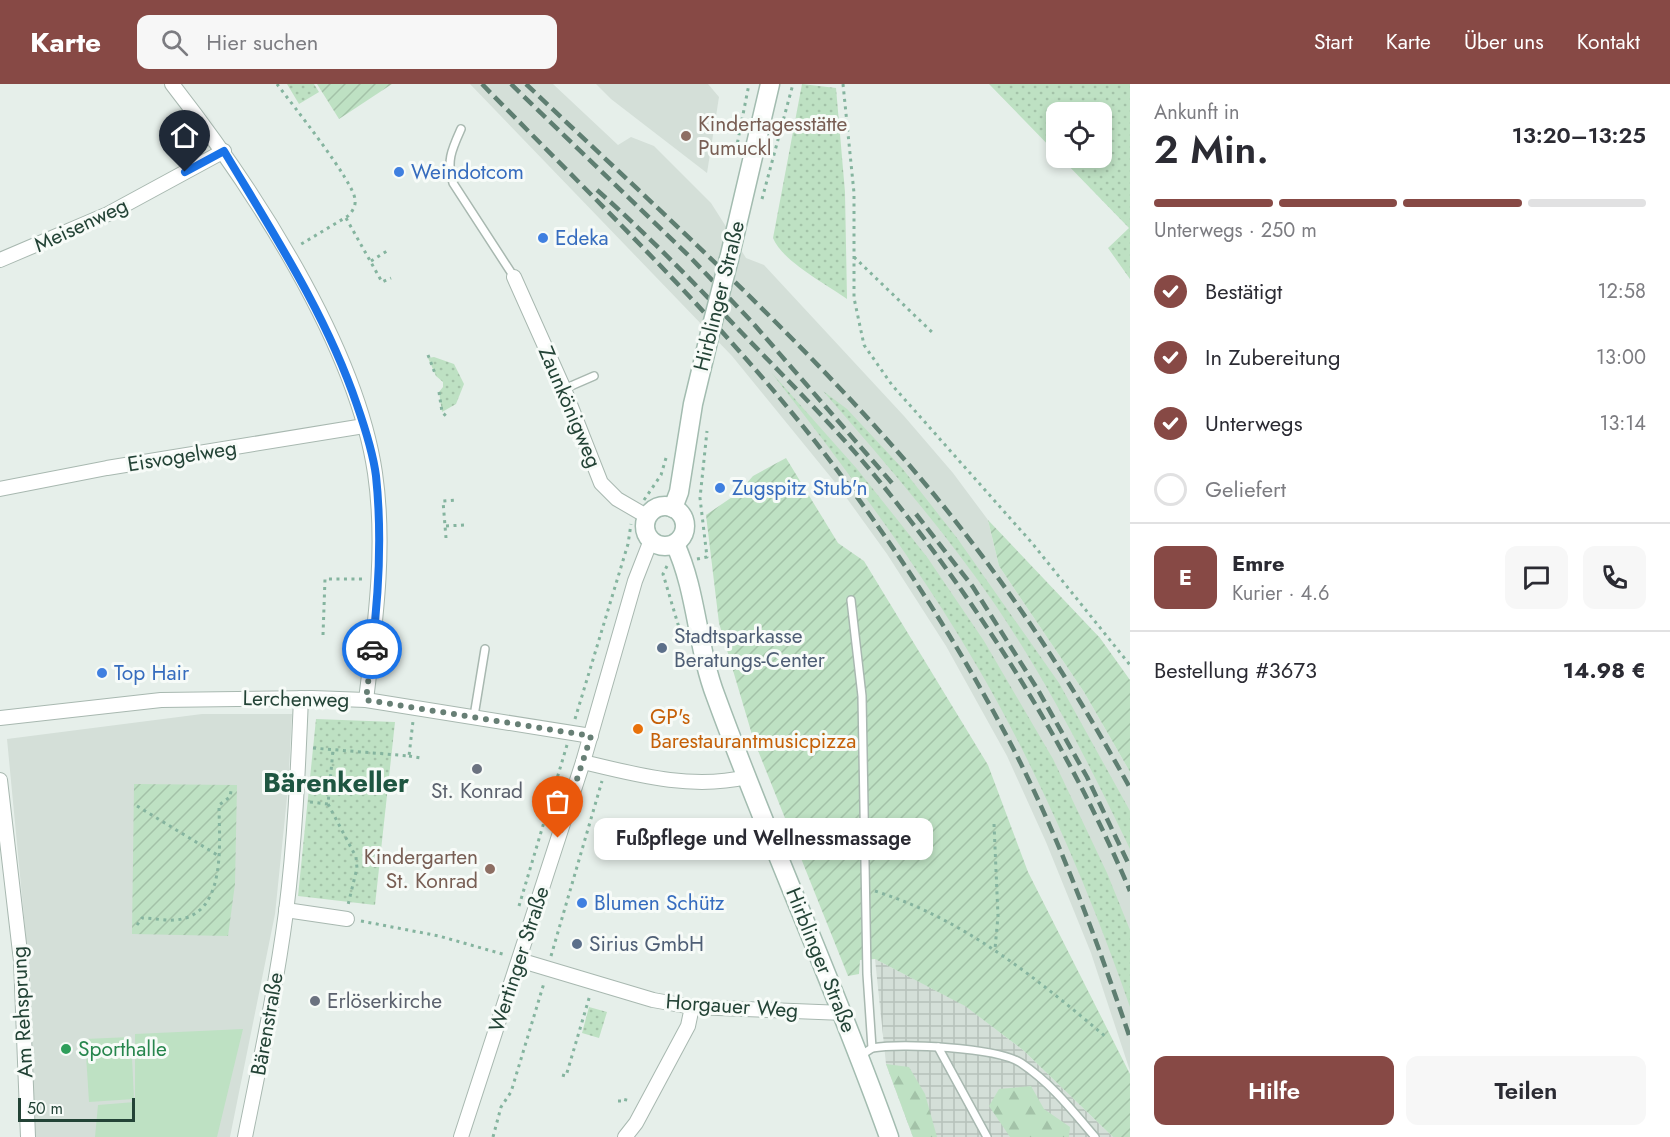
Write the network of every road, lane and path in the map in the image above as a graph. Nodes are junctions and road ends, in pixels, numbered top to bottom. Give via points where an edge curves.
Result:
1 (172, 84) edge
2 (277, 84) edge
3 (770, 84) edge
4 (793, 84) edge
5 (843, 84) edge
6 (461, 129) dead end
7 (224, 151) junction
8 (760, 205) dead end
9 (346, 218) junction
10 (299, 245) dead end
11 (387, 251) dead end
12 (854, 256) junction
13 (0, 260) edge
14 (370, 261) junction
15 (514, 277) joint
16 (392, 278) dead end
17 (935, 334) dead end
18 (428, 355) dead end
19 (436, 376) dead end
20 (594, 376) dead end
21 (564, 389) junction
22 (439, 392) dead end
23 (446, 416) dead end
24 (364, 426) junction
25 (705, 452) dead end
26 (0, 489) edge
27 (456, 500) dead end
28 (673, 508) junction
29 (642, 514) junction
30 (465, 525) dead end
31 (445, 526) junction
32 (446, 538) dead end
33 (651, 540) junction
34 (675, 544) junction
35 (683, 561) junction
36 (379, 579) junction
37 (850, 600) dead end
38 (323, 635) dead end
39 (485, 649) dead end
40 (1130, 664) edge
41 (301, 698) junction
42 (366, 700) junction
43 (415, 707) junction
44 (474, 716) junction
45 (0, 718) edge
46 (571, 732) junction
47 (591, 736) junction
48 (299, 747) junction
49 (333, 750) junction
50 (409, 756) junction
51 (421, 758) dead end
52 (583, 762) junction
53 (747, 777) junction
54 (0, 780) edge
55 (231, 791) dead end
56 (296, 801) junction
57 (328, 804) junction
58 (137, 806) dead end
59 (994, 824) dead end
60 (219, 856) junction
61 (865, 887) junction
62 (286, 910) junction
63 (518, 912) dead end
64 (347, 918) junction
65 (137, 925) dead end
66 (508, 944) dead end
67 (995, 949) junction
68 (505, 955) junction
69 (519, 960) junction
70 (594, 982) junction
71 (692, 1007) junction
72 (844, 1013) junction
73 (1106, 1037) dead end
74 (938, 1047) junction
75 (866, 1052) junction
76 (562, 1074) dead end
77 (28, 1137) edge
78 (245, 1137) edge
79 (461, 1137) edge
80 (625, 1137) edge
81 (889, 1137) edge
82 (987, 1137) edge
83 (1095, 1137) edge

1 - 7 street
2 - 9 path via 353,192 352,212
3 - 28 street, Hirblinger Straße, bridge via 693,404
4 - 8 path
5 - 12 path via 854,193
6 - 15 lane via 449,157 453,183
7 - 13 street, Meisenweg via 108,214
7 - 24 street via 317,311
9 - 10 path
9 - 14 path
11 - 14 path
12 - 17 path
12 - 40 path via 854,298 864,345 892,385 1032,543
14 - 16 path via 382,282
15 - 21 street, Zaunkönigweg
18 - 19 path
20 - 21 lane
21 - 29 street, Zaunkönigweg via 601,483 617,500
22 - 23 path
24 - 26 street, Eisvogelweg
24 - 36 street via 376,476
25 - 35 path via 700,498 706,557
27 - 31 path via 443,501
28 - 29 street via 661,507
28 - 34 street via 681,515 685,528
29 - 33 street
29 - 46 path via 631,523
30 - 31 path
31 - 32 path
33 - 34 street via 662,546
33 - 47 street, Wertinger Straße via 635,581
34 - 35 street, Hirblinger Straße
35 - 53 street, Hirblinger Straße via 705,666
36 - 38 path via 325,579
36 - 42 street
37 - 61 lane via 862,696
39 - 44 lane
41 - 42 street, Lerchenweg
41 - 45 street, Lerchenweg via 161,700
41 - 48 street, Bärenstraße
42 - 43 street, Lerchenweg
43 - 44 street, Lerchenweg
43 - 50 path
44 - 46 street, Lerchenweg
46 - 47 street, Lerchenweg
46 - 63 path
47 - 52 street, Wertinger Straße
48 - 49 path
48 - 56 street, Bärenstraße
49 - 50 path
49 - 57 path
50 - 51 path
52 - 53 street via 685,783
52 - 69 street, Wertinger Straße
53 - 72 street, Hirblinger Straße
54 - 77 street, Am Rehsprung via 21,961
55 - 60 path via 230,798 219,805
56 - 57 path
56 - 62 street, Bärenstraße
57 - 64 path via 356,857
58 - 60 path
59 - 67 path via 998,916
60 - 65 path via 214,888 193,914 176,920 142,918
61 - 67 path via 899,898
61 - 75 lane
62 - 64 street
62 - 78 street, Bärenstraße via 271,1013
64 - 68 path via 439,936
66 - 68 path
67 - 73 path
68 - 69 path
69 - 70 street, Horgauer Weg
69 - 79 street, Wertinger Straße
70 - 71 street, Horgauer Weg
70 - 76 path via 566,1076
71 - 72 street, Horgauer Weg
71 - 80 street via 688,1026
72 - 75 street, Hirblinger Straße
74 - 75 lane via 885,1046
74 - 82 lane
74 - 83 lane via 1018,1061 1056,1091
75 - 81 street, Hirblinger Straße

